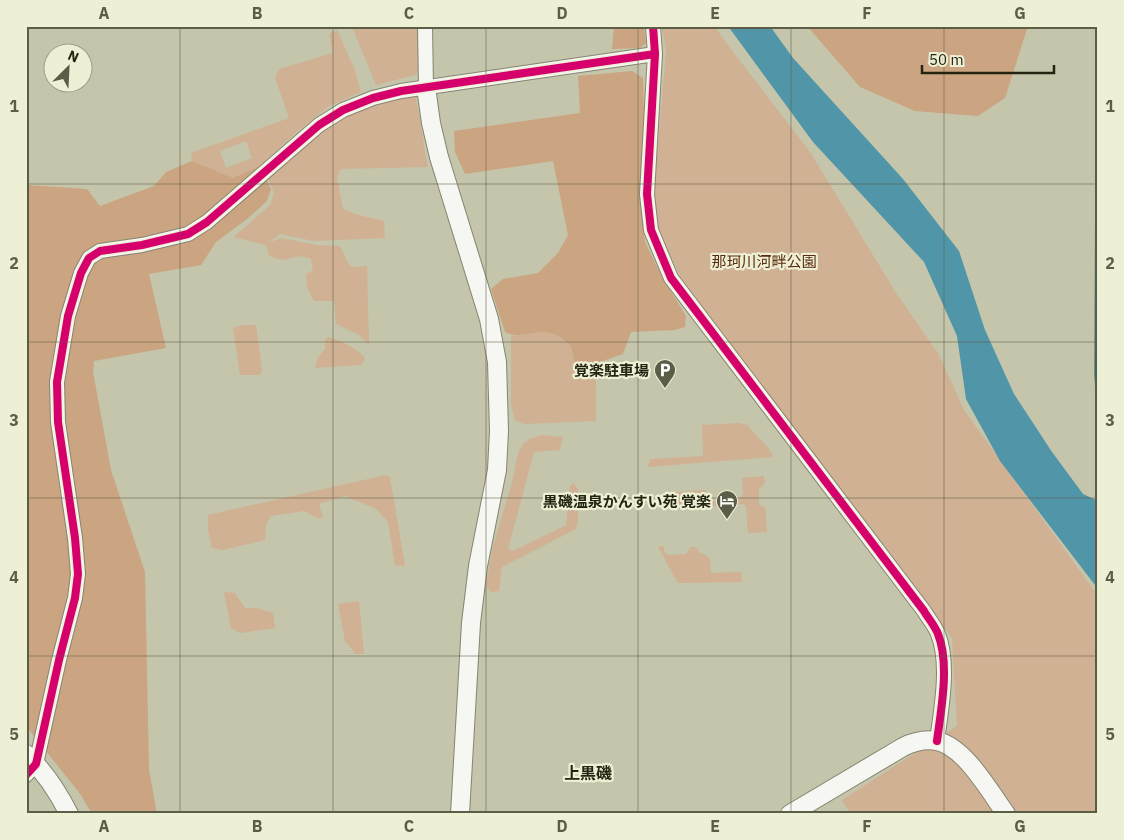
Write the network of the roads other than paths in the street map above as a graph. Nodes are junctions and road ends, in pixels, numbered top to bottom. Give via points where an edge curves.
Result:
1 (425, 26) edge
2 (653, 26) edge
3 (655, 54) junction
4 (426, 87) junction
5 (937, 741) junction
6 (30, 764) edge
7 (69, 814) edge
8 (460, 814) edge
9 (790, 814) edge
10 (1006, 814) edge

1 - 4 street
2 - 3 street
3 - 4 street
3 - 5 street via 647,194 651,230 671,278 924,611 938,634 943,657 943,687
4 - 6 street via 373,98 343,110 188,234 100,251 89,258 68,316 57,382 58,422 78,574 75,598
4 - 8 street via 439,156 489,319 498,362 497,470 479,556 471,623
5 - 9 street via 916,741 902,747
5 - 10 street via 957,751
6 - 7 street via 59,794

